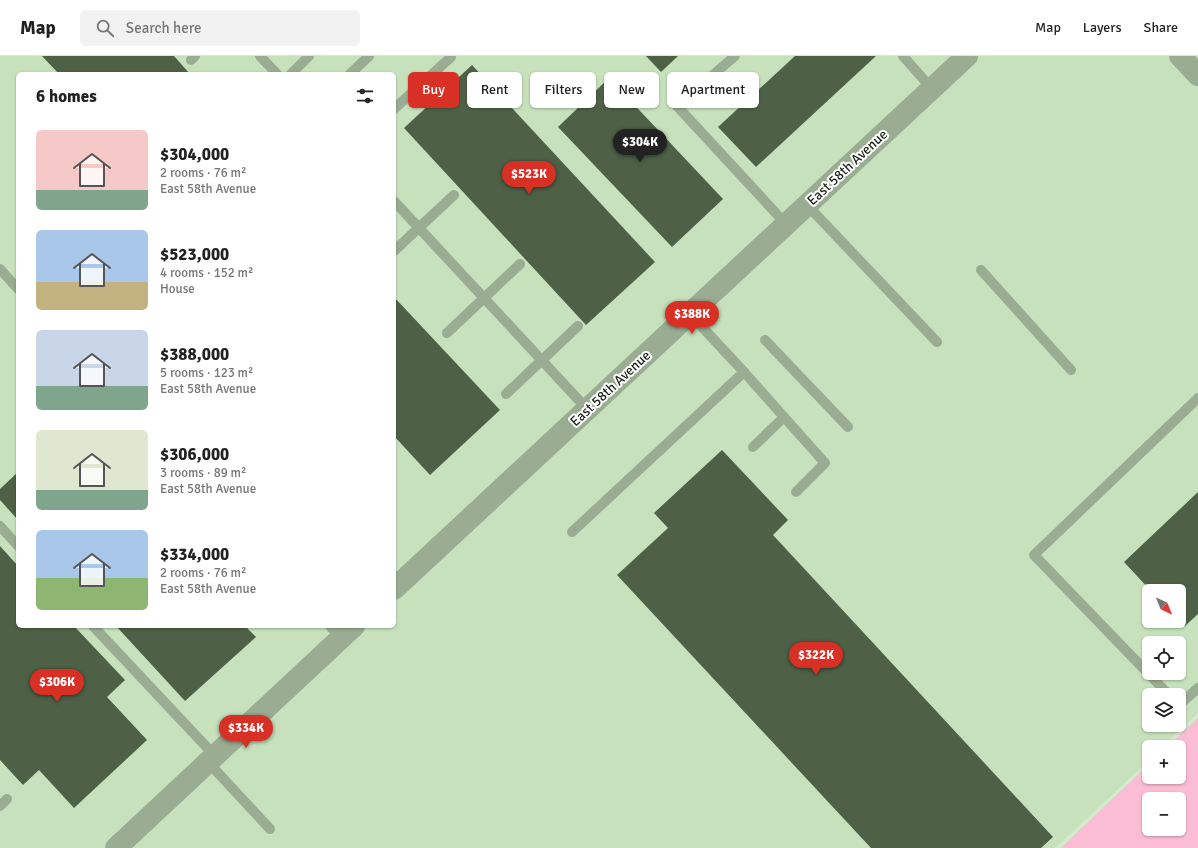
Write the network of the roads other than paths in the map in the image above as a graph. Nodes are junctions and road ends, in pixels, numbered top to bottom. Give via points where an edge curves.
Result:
1 (260, 56) edge
2 (309, 56) edge
3 (369, 56) edge
4 (734, 56) edge
5 (903, 56) edge
6 (967, 56) edge
7 (1180, 56) edge
8 (450, 57) dead end
9 (275, 72) edge
10 (293, 72) edge
11 (352, 72) edge
12 (1198, 75) edge
13 (932, 89) junction
14 (396, 107) edge
15 (454, 195) dead end
16 (396, 204) edge
17 (807, 205) junction
18 (786, 224) junction
19 (419, 228) junction
20 (396, 250) edge
21 (520, 264) dead end
22 (0, 269) edge
23 (981, 270) dead end
24 (16, 287) edge
25 (484, 298) junction
26 (690, 314) junction
27 (578, 326) dead end
28 (447, 333) dead end
29 (765, 340) dead end
30 (937, 342) dead end
31 (542, 360) junction
32 (1071, 370) dead end
33 (744, 372) junction
34 (506, 394) dead end
35 (1198, 398) edge
36 (587, 409) junction
37 (784, 417) junction
38 (848, 427) dead end
39 (753, 447) dead end
40 (796, 492) dead end
41 (0, 526) edge
42 (572, 532) dead end
43 (16, 544) edge
44 (396, 587) edge
45 (95, 628) edge
46 (342, 630) edge
47 (1162, 688) edge
48 (1198, 688) edge
49 (1186, 699) edge
50 (211, 759) junction
51 (270, 829) dead end
52 (116, 848) edge

1 - 9 lane
2 - 10 lane
3 - 11 lane
4 - 18 lane via 677,106
5 - 13 lane
6 - 13 street, East 58th Avenue
7 - 12 street
8 - 14 lane
13 - 17 street, East 58th Avenue
15 - 19 lane
16 - 19 lane
17 - 18 street, East 58th Avenue
17 - 30 lane
18 - 26 street, East 58th Avenue
19 - 20 lane
19 - 25 lane
21 - 25 lane
22 - 24 lane
23 - 32 lane
25 - 28 lane
25 - 31 lane
26 - 33 lane
26 - 36 street, East 58th Avenue
27 - 31 lane
29 - 38 lane
31 - 34 lane
31 - 36 lane
33 - 37 lane
33 - 42 lane
35 - 47 lane via 1034,556
36 - 44 street, East 58th Avenue
37 - 39 lane
37 - 40 lane via 826,463
41 - 43 lane
45 - 50 lane
46 - 50 street
48 - 49 lane
50 - 51 lane
50 - 52 street

